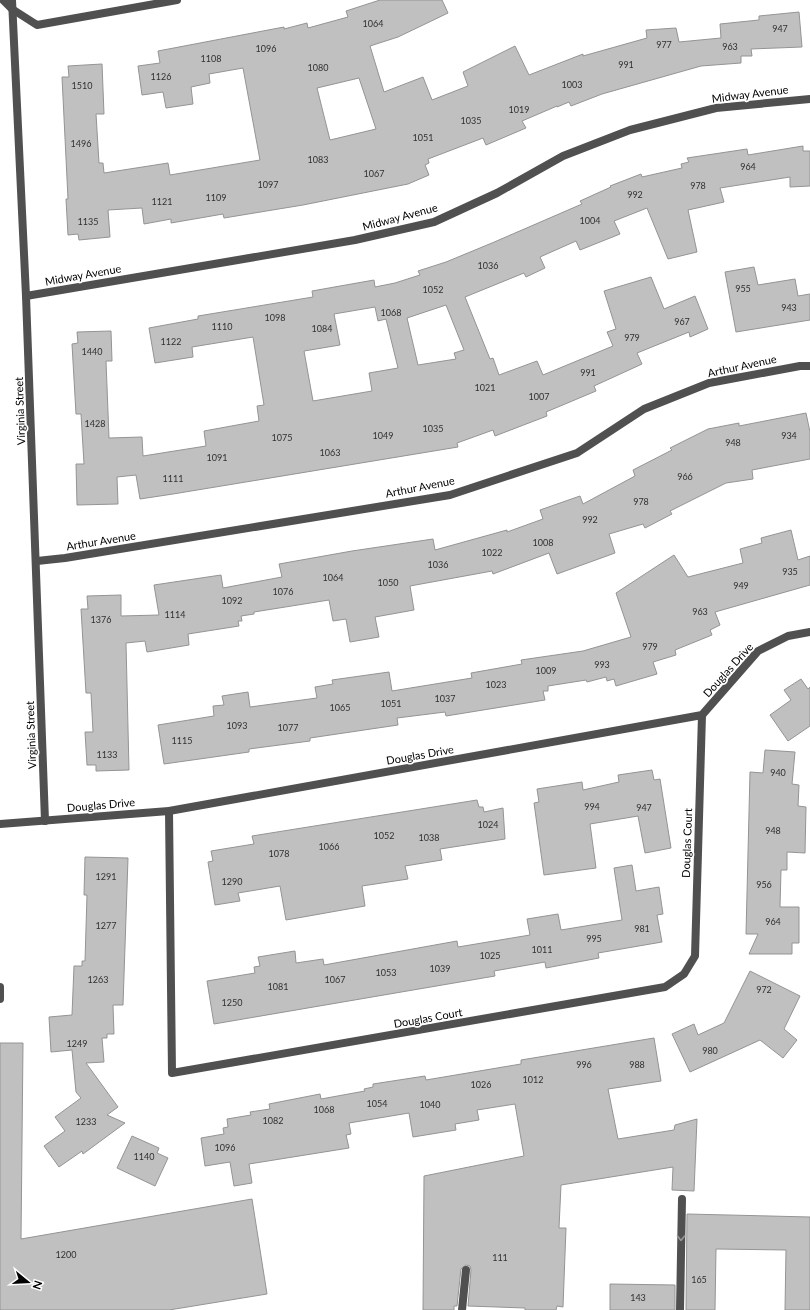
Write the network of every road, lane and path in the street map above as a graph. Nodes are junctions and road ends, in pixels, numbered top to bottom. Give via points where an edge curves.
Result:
1 (3, 0) edge
2 (12, 0) edge
3 (177, 0) edge
4 (12, 9) junction
5 (810, 99) edge
6 (26, 296) junction
7 (810, 366) edge
8 (36, 561) junction
9 (810, 632) edge
10 (702, 716) junction
11 (169, 811) junction
12 (45, 821) junction
13 (0, 824) edge
14 (0, 987) edge
15 (0, 999) edge
16 (682, 1199) dead end
17 (466, 1270) dead end
18 (462, 1310) edge
19 (680, 1310) edge

1 - 4 street
2 - 4 street, Virginia Street
3 - 4 street via 37,25
4 - 6 street, Virginia Street
5 - 6 street, Midway Avenue via 716,108 630,130 563,156 497,193 434,222 355,240
6 - 8 street, Virginia Street
7 - 8 street, Arthur Avenue via 709,383 644,409 577,453 450,495
8 - 12 street, Virginia Street
9 - 10 street, Douglas Drive via 788,636 758,651
10 - 11 street, Douglas Drive
10 - 11 street, Douglas Court via 695,956 684,974 665,988 172,1073
11 - 12 street, Douglas Drive
12 - 13 street, Douglas Drive
14 - 15 street
16 -> 19 street
17 - 18 street

